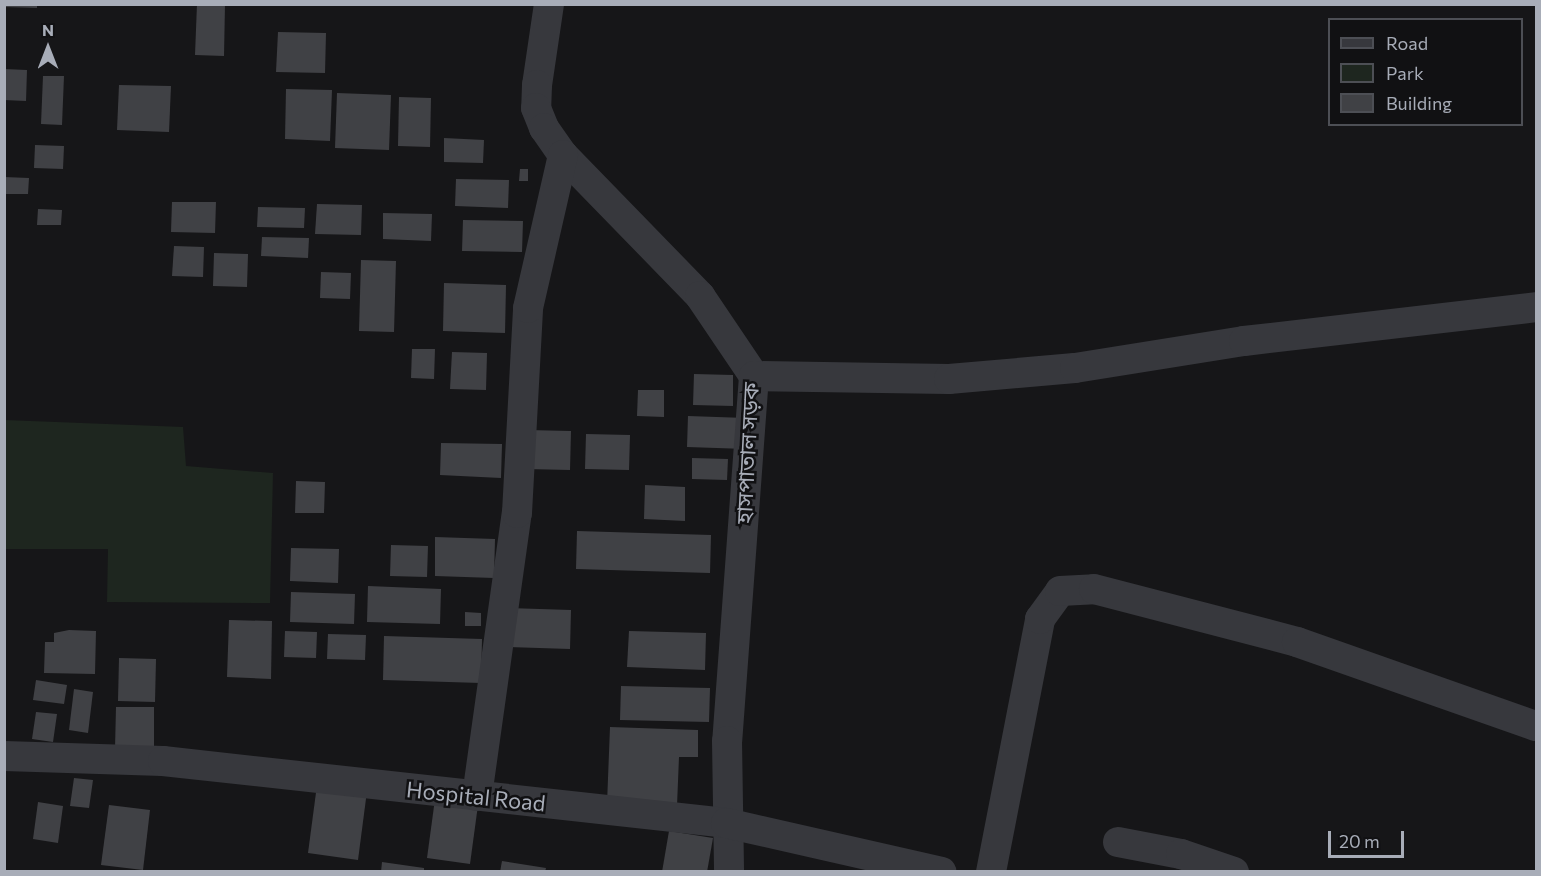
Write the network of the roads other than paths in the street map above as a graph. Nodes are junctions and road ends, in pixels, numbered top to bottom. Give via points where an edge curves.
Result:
1 (549, 4) edge
2 (563, 155) junction
3 (1536, 307) edge
4 (754, 376) junction
5 (1536, 726) edge
6 (4, 756) edge
7 (477, 796) junction
8 (726, 823) junction
9 (1118, 842) dead end
10 (729, 872) edge
11 (942, 872) edge
12 (992, 872) edge
13 (1234, 872) edge

1 - 2 street, হাসপাতাল সড়ক via 536,108
2 - 4 street, হাসপাতাল সড়ক via 699,296
2 - 7 street via 528,308 517,513
3 - 4 street via 1244,341 1075,368 949,379
4 - 8 street, হাসপাতাল সড়ক via 727,741
5 - 12 street via 1297,642 1094,589 1060,591 1040,619
6 - 7 street, Hospital Road via 163,761
7 - 8 street, Hospital Road
8 - 10 street, হাসপাতাল সড়ক
8 - 11 street, Hospital Road
9 - 13 street via 1181,854

